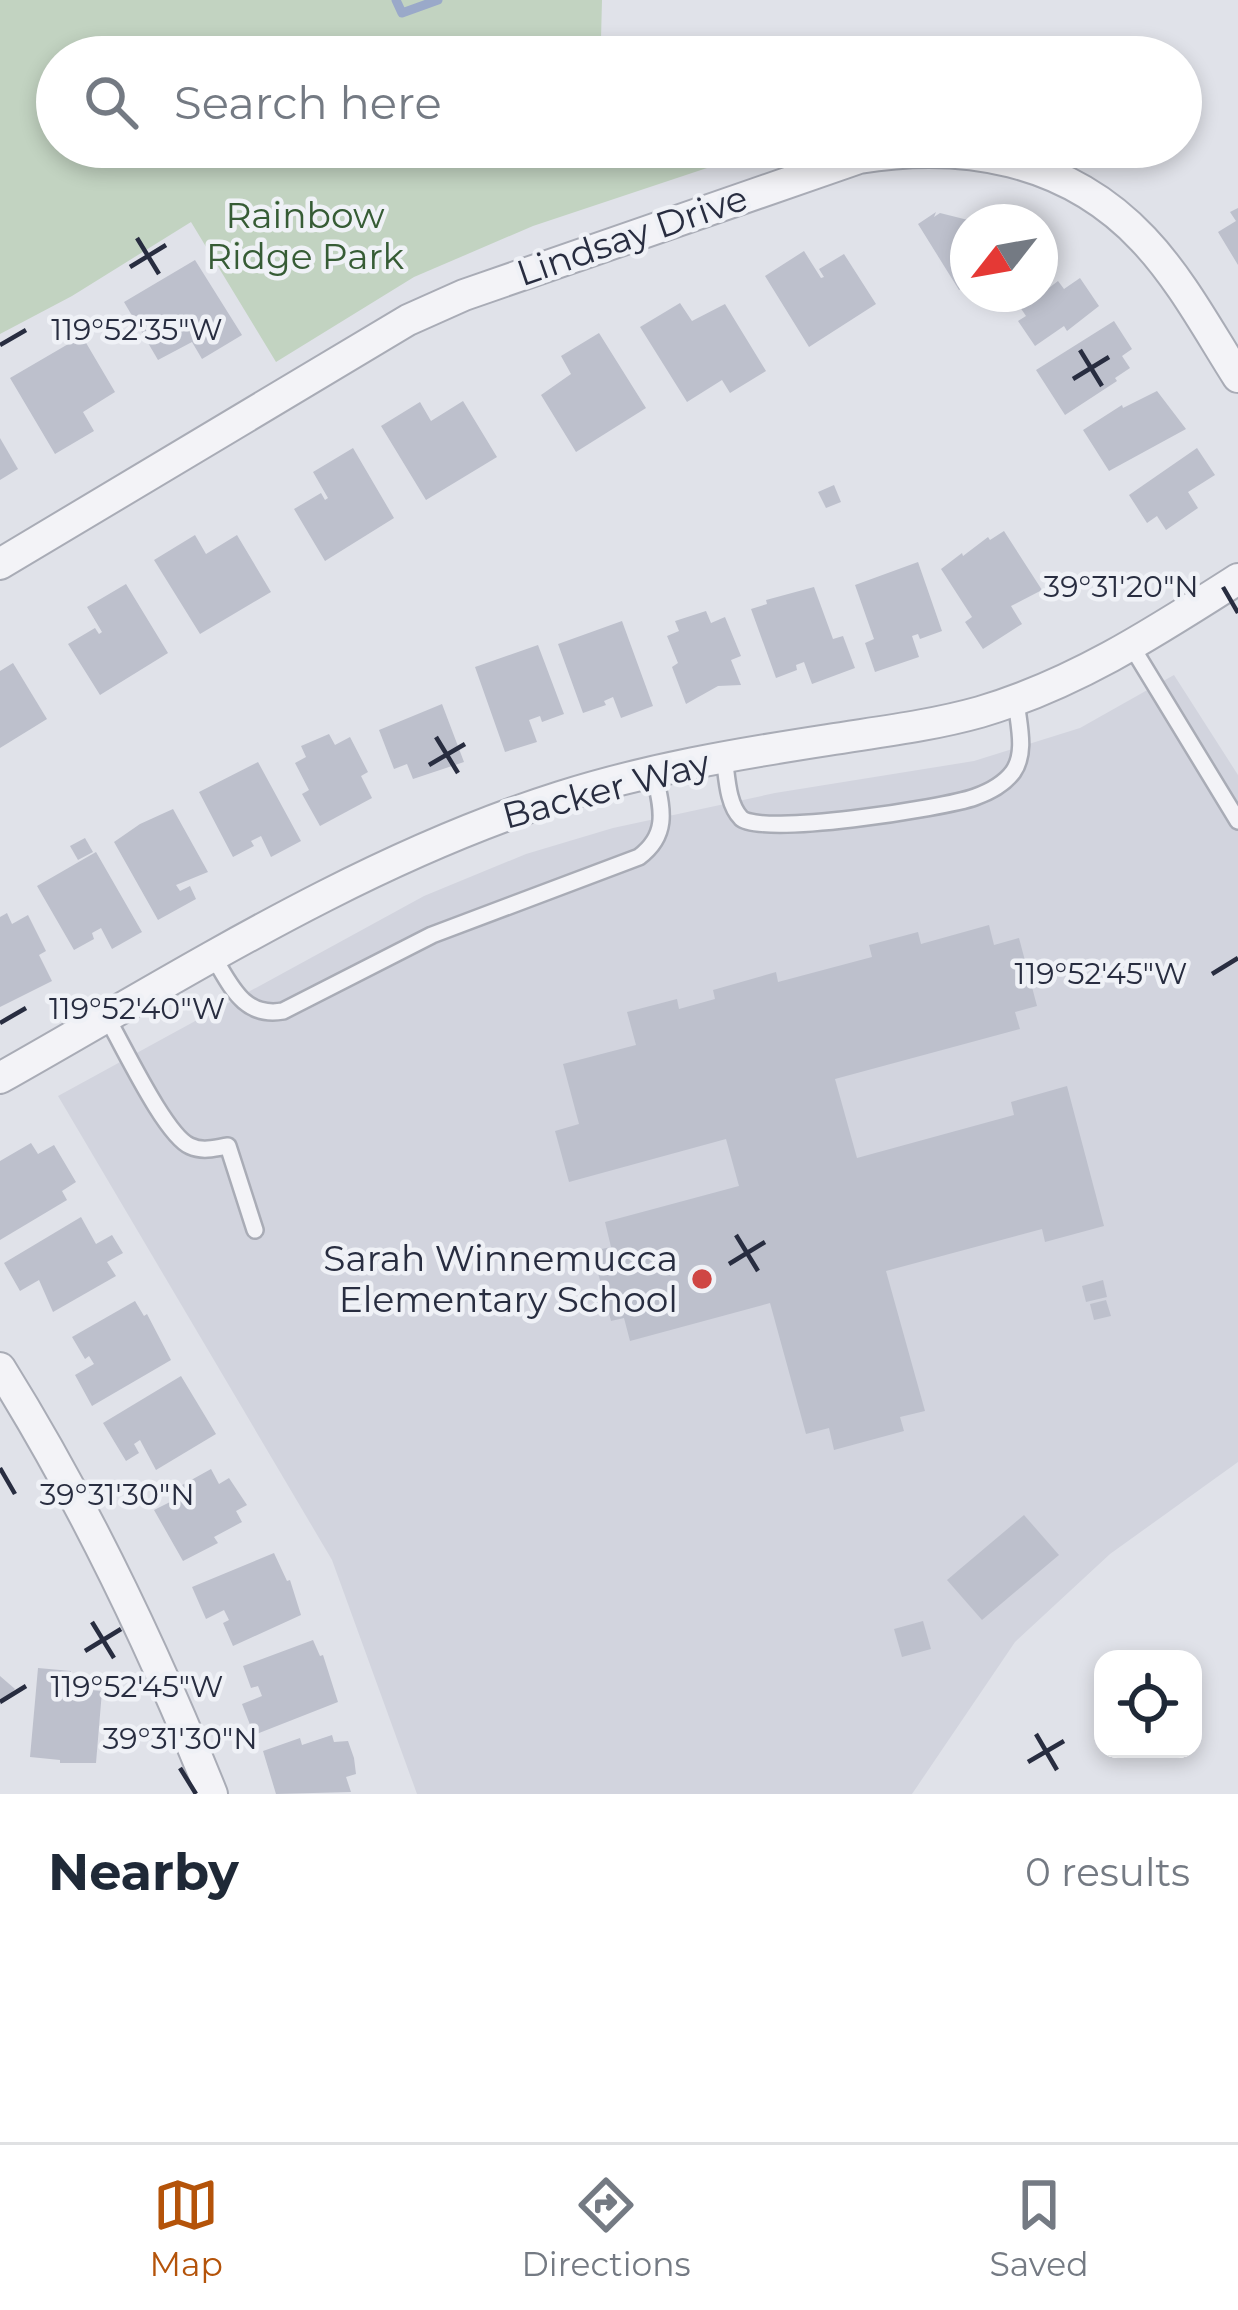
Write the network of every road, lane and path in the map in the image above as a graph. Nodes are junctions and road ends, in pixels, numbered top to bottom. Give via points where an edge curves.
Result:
1 (830, 168) edge
2 (1031, 168) edge
3 (1238, 377) edge
4 (0, 564) edge
5 (1238, 580) edge
6 (1132, 647) junction
7 (1016, 700) junction
8 (724, 757) junction
9 (654, 772) junction
10 (1238, 821) edge
11 (214, 958) junction
12 (107, 1018) junction
13 (0, 1078) edge
14 (255, 1230) dead end
15 (0, 1368) edge
16 (212, 1794) edge

1 - 4 street, Lindsay Drive via 408,320
2 - 3 street, Lindsay Drive via 1065,181 1141,236
5 - 6 street, Backer Way
6 - 7 street, Backer Way
6 - 10 lane
7 - 8 street, Backer Way via 946,720
7 - 8 lane via 1017,767 996,787 949,805 754,826 731,800
8 - 9 street, Backer Way
9 - 11 street, Backer Way via 465,831
9 - 11 lane via 664,818 661,834 639,857 449,928 283,1011 248,1006
11 - 12 street, Backer Way
12 - 13 street, Backer Way
12 - 14 lane via 186,1145 227,1146
15 - 16 street via 104,1547

